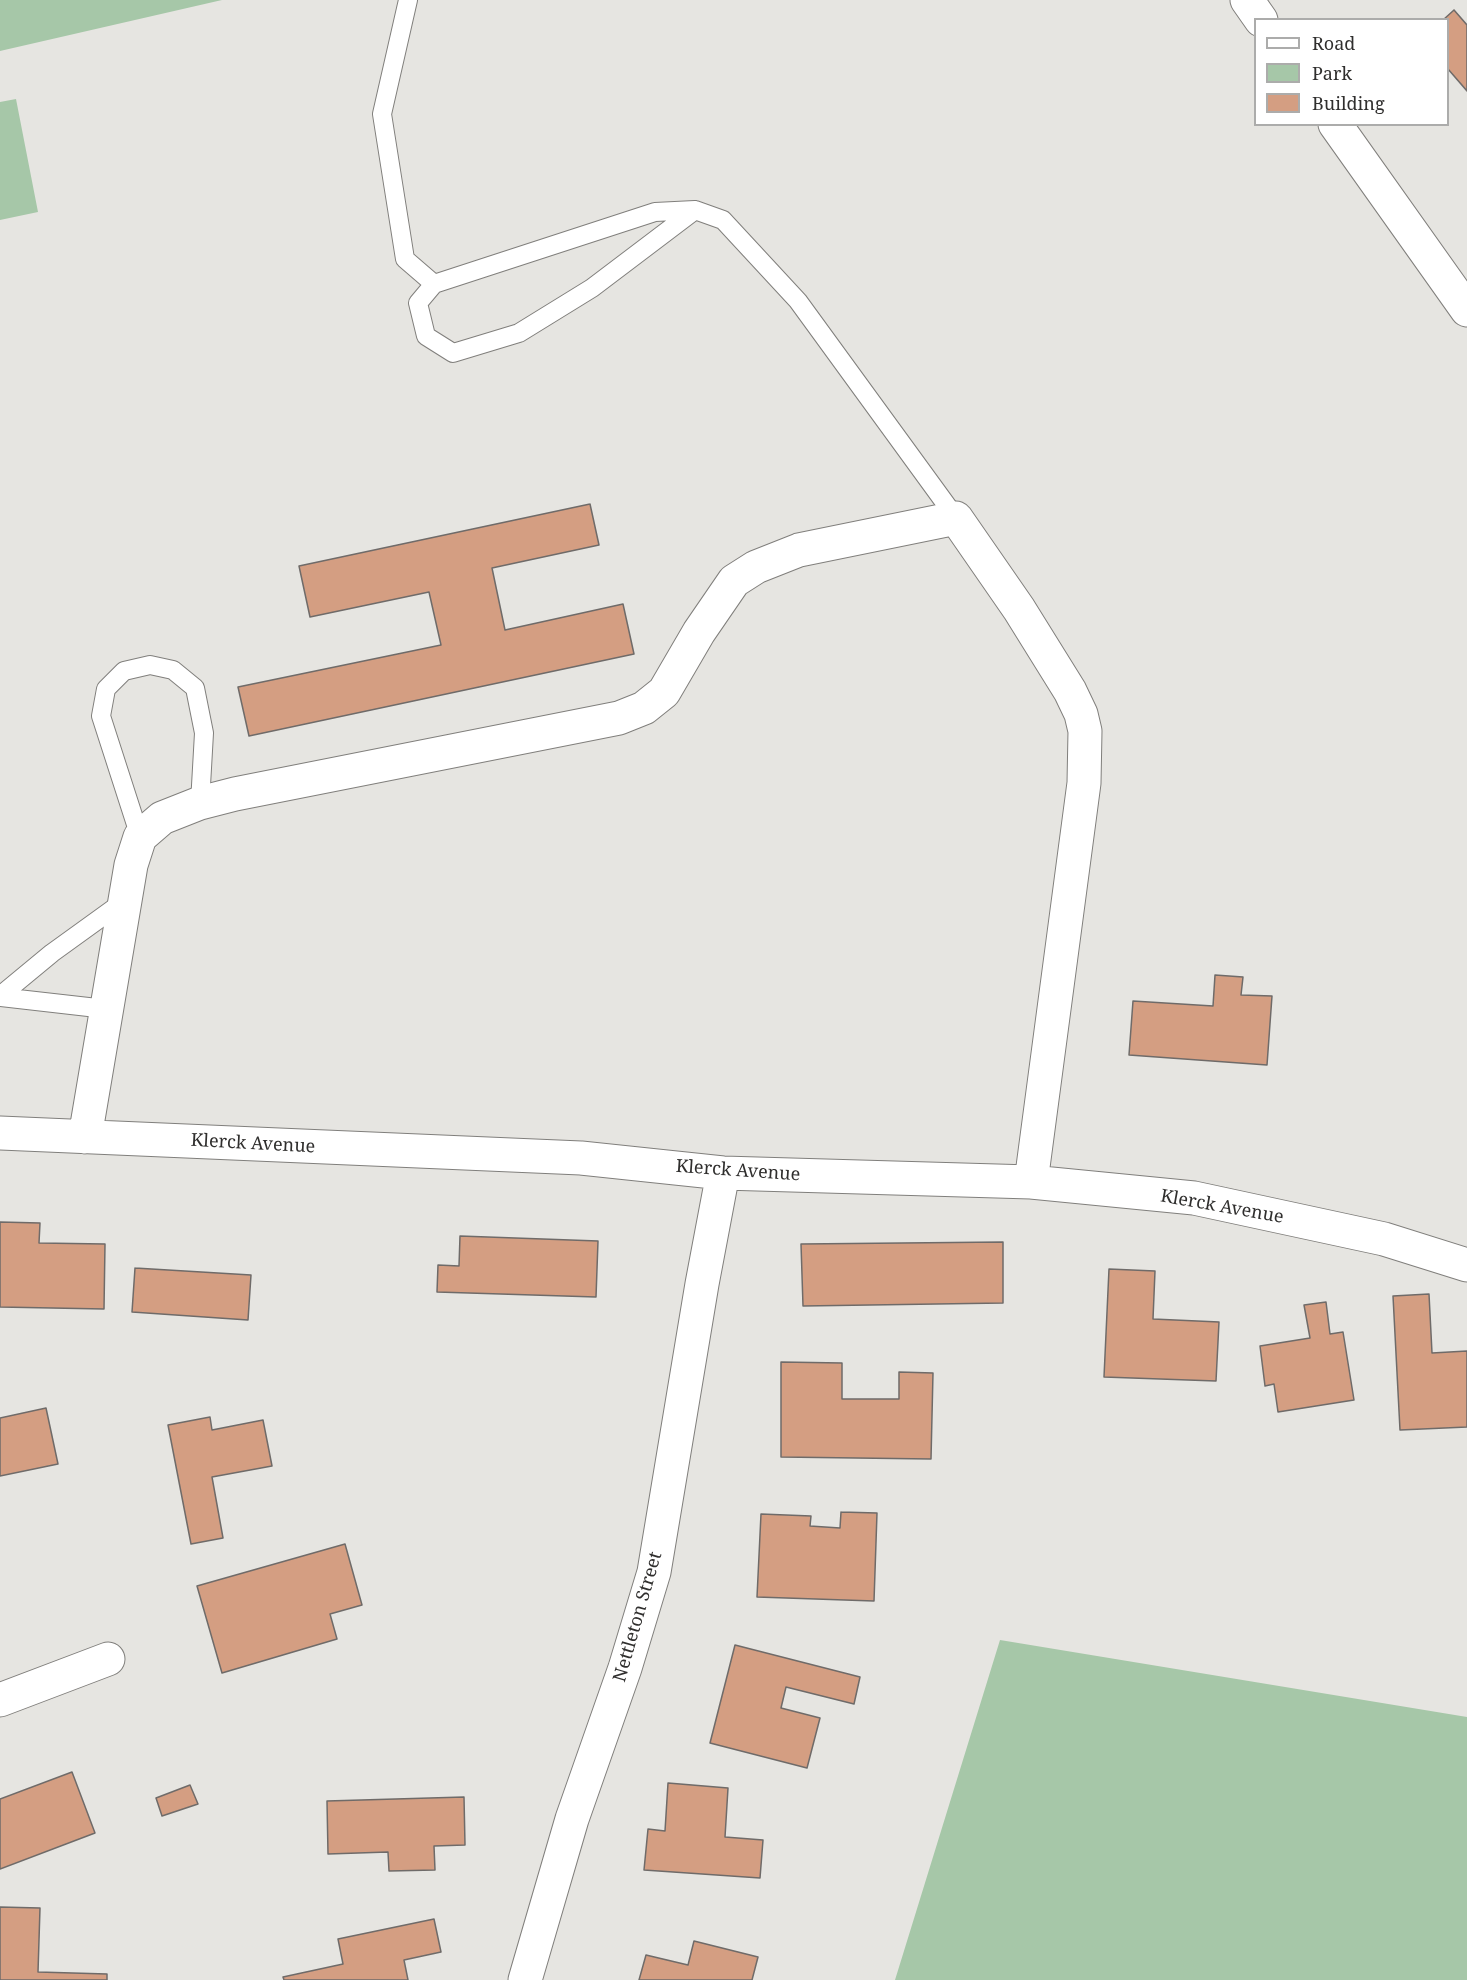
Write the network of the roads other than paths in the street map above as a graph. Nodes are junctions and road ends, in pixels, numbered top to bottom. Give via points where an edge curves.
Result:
1 (408, 0) edge
2 (1247, 0) edge
3 (1260, 18) edge
4 (1336, 126) edge
5 (696, 210) junction
6 (434, 284) junction
7 (1467, 310) edge
8 (956, 518) junction
9 (200, 803) junction
10 (140, 837) junction
11 (124, 901) junction
12 (0, 997) edge
13 (106, 1009) junction
14 (0, 1133) edge
15 (85, 1137) junction
16 (723, 1173) junction
17 (1031, 1182) junction
18 (1467, 1265) edge
19 (108, 1659) dead end
20 (0, 1700) edge
21 (525, 1980) edge

1 - 6 lane via 382,114 405,259
2 - 3 street
4 - 7 street
5 - 6 lane via 655,212
5 - 6 lane via 592,288 519,333 453,353 426,336 418,303
5 - 8 lane via 723,220 798,301
8 - 9 street via 799,550 756,567 734,581 664,692 645,708 618,718 297,780
8 - 17 street via 1070,691 1085,731 1084,783
9 - 10 street via 162,818
9 - 10 lane via 204,733 195,688 173,670 150,665 124,671 106,689 101,716
10 - 11 street
11 - 12 lane
11 - 13 street
12 - 13 lane
13 - 15 street
14 - 15 street, Klerck Avenue
15 - 16 street, Klerck Avenue via 580,1158
16 - 17 street, Klerck Avenue
16 - 21 street, Nettleton Street via 654,1572 572,1819
17 - 18 street, Klerck Avenue via 1194,1198 1384,1239
19 - 20 street

